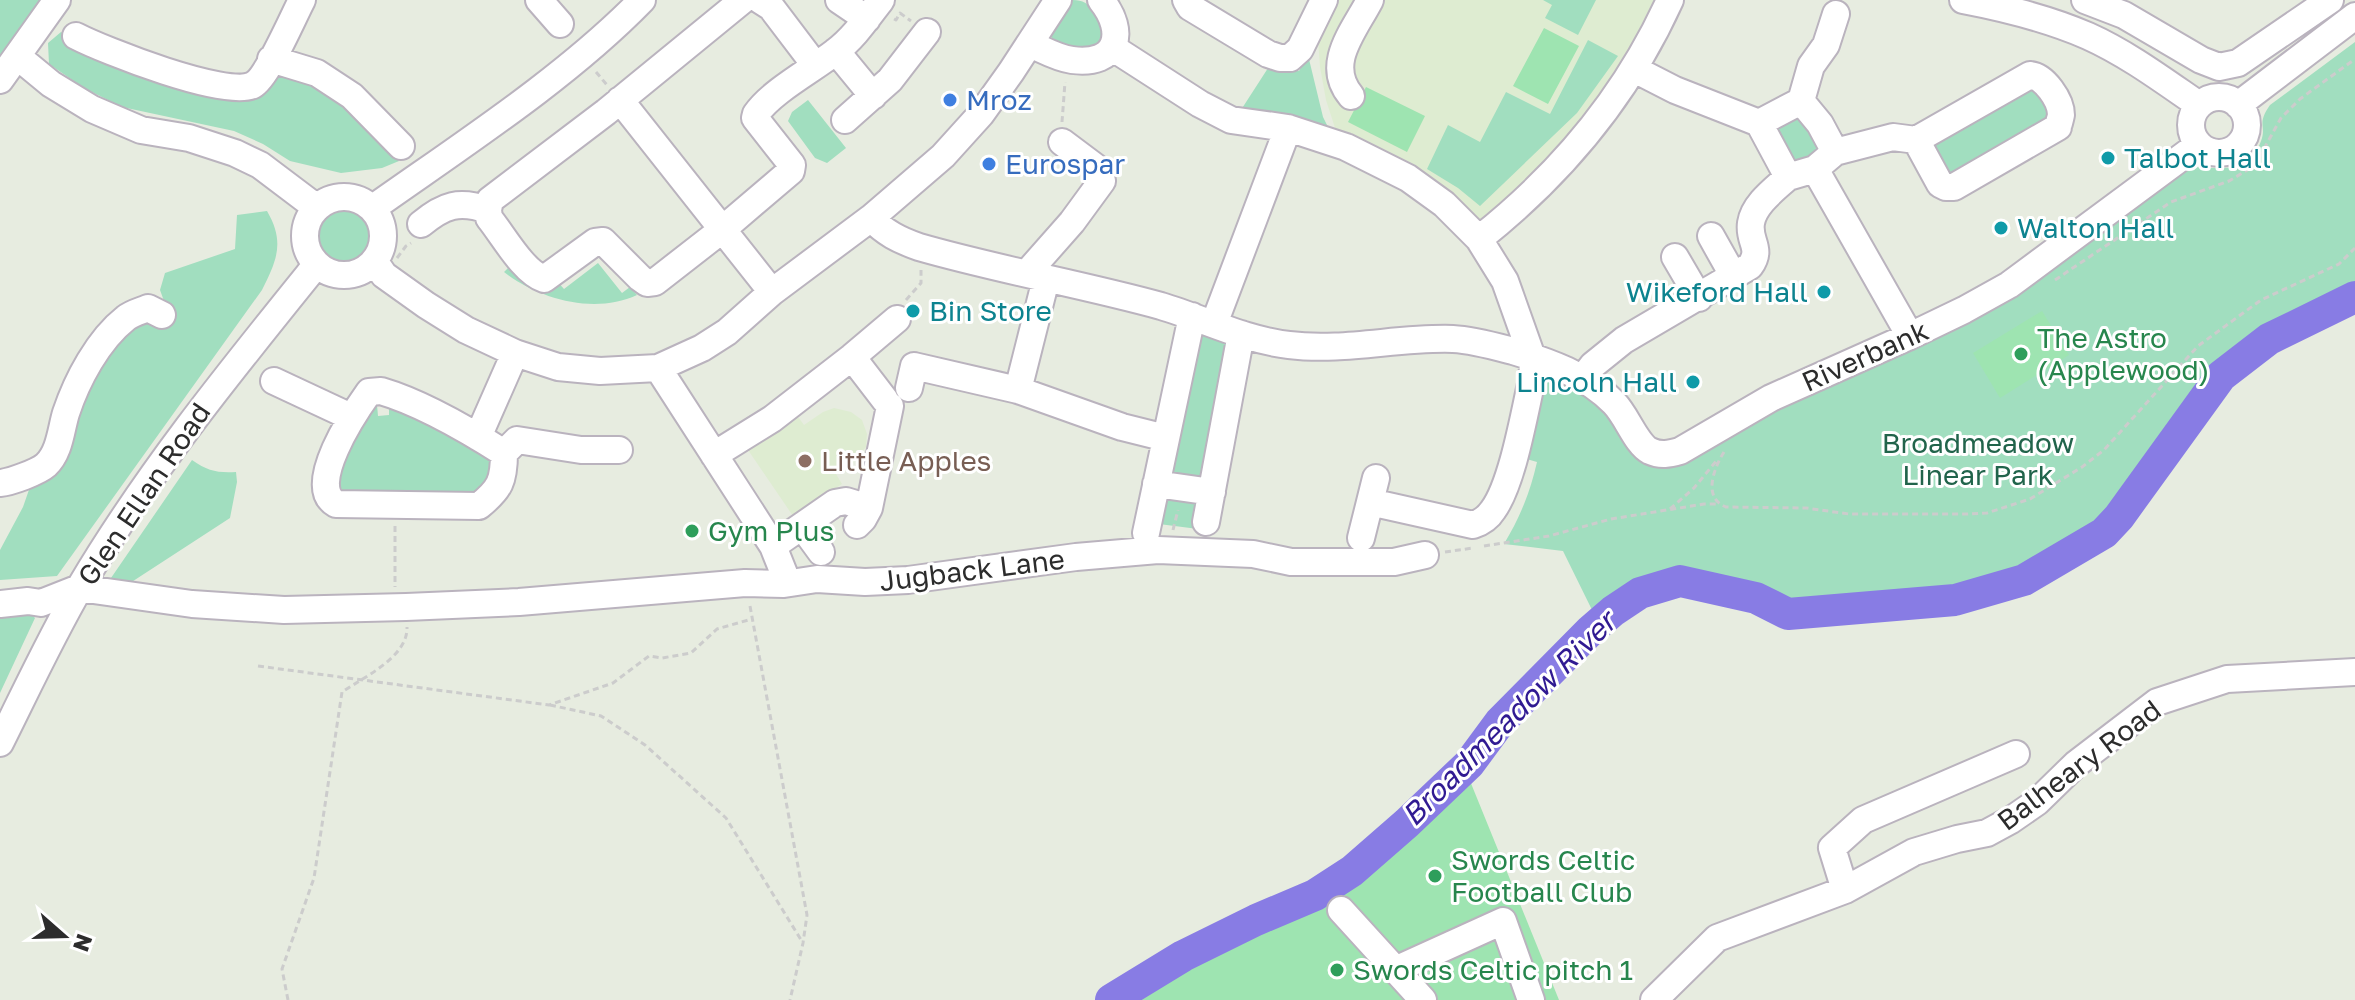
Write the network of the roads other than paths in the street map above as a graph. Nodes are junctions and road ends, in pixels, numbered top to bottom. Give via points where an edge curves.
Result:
1 (57, 0) edge
2 (302, 0) edge
3 (642, 0) edge
4 (743, 0) edge
5 (760, 0) edge
6 (839, 0) edge
7 (1101, 0) edge
8 (1186, 0) edge
9 (1324, 0) edge
10 (1370, 0) edge
11 (1670, 0) edge
12 (1968, 0) edge
13 (2085, 0) edge
14 (2330, 0) edge
15 (542, 1) edge
16 (1049, 3) edge
17 (875, 8) edge
18 (2127, 8) edge
19 (1836, 14) dead end
20 (2355, 16) edge
21 (560, 24) dead end
22 (927, 32) road end
23 (1030, 44) junction
24 (1113, 48) junction
25 (88, 50) dead end
26 (17, 56) junction
27 (826, 58) junction
28 (271, 59) junction
29 (1634, 69) junction
30 (0, 80) edge
31 (873, 96) junction
32 (1351, 96) dead end
33 (620, 100) junction
34 (1801, 101) junction
35 (2199, 105) junction
36 (2238, 105) junction
37 (845, 120) dead end
38 (1759, 123) junction
39 (1288, 128) junction
40 (1916, 140) junction
41 (1062, 142) road end
42 (2198, 145) junction
43 (401, 146) dead end
44 (1825, 160) junction
45 (1788, 177) junction
46 (317, 208) junction
47 (373, 208) junction
48 (488, 210) junction
49 (871, 218) junction
50 (421, 224) road end
51 (723, 229) junction
52 (1711, 236) dead end
53 (1479, 239) junction
54 (1675, 257) dead end
55 (317, 264) junction
56 (380, 268) junction
57 (1036, 276) junction
58 (1734, 277) junction
59 (772, 292) junction
60 (1699, 298) junction
61 (162, 315) dead end
62 (897, 319) road end
63 (1203, 320) junction
64 (1241, 334) junction
65 (1910, 336) junction
66 (515, 353) junction
67 (852, 357) junction
68 (1532, 357) junction
69 (658, 368) junction
70 (1583, 378) junction
71 (274, 381) dead end
72 (1018, 390) junction
73 (895, 398) junction
74 (351, 417) junction
75 (478, 437) junction
76 (1166, 438) junction
77 (619, 450) dead end
78 (504, 453) junction
79 (714, 455) junction
80 (0, 483) edge
81 (1156, 484) junction
82 (1212, 492) junction
83 (1206, 522) road end
84 (802, 526) junction
85 (1146, 533) dead end
86 (1361, 538) dead end
87 (773, 546) junction
88 (821, 552) dead end
89 (1425, 555) road end
90 (784, 584) junction
91 (79, 588) junction
92 (0, 604) edge
93 (2355, 672) edge
94 (0, 743) edge
95 (2016, 754) dead end
96 (1845, 890) junction
97 (1341, 910) dead end
98 (1395, 970) junction
99 (1423, 1000) edge
100 (1531, 1000) edge
101 (1654, 1000) edge

1 - 26 street
2 - 28 street
3 - 47 street via 581,54
4 - 33 street
5 - 27 street
6 - 17 street
7 - 24 street via 1115,24
8 - 9 street via 1280,58 1290,58 1300,49
10 - 32 street via 1340,57 1340,77
11 - 29 street
12 - 35 street via 2089,36
13 - 18 street
14 - 18 street via 2238,63 2219,67
15 - 21 street
16 - 23 street
17 - 27 street
19 - 34 street
20 - 36 street
22 - 31 street
23 - 24 street via 1055,56 1086,61
23 - 49 street via 981,114 943,156
24 - 39 street via 1231,120
25 - 28 street via 234,88 252,86
26 - 30 street
26 - 46 street via 92,109 141,130 235,153
27 - 31 street
27 - 51 street via 756,114 791,171
28 - 43 street via 317,73 352,96 370,133
29 - 38 street
29 - 53 street via 1571,154 1512,214
31 - 37 street
33 - 48 street via 490,200
33 - 51 street
34 - 38 street
34 - 44 street via 1820,124
35 - 36 street via 2214,98
35 - 42 street via 2191,121
36 - 42 street via 2246,121 2238,145 2223,153
38 - 45 street
39 - 53 street via 1346,147 1408,178
39 - 63 street
40 - 40 street via 1940,184 1954,187 2058,127 2062,115 2042,79 2030,75
40 - 44 street via 1893,137
41 - 57 street via 1098,169 1102,181
42 - 65 street, Riverbank via 2009,285
44 - 45 street
44 - 65 street
45 - 58 street via 1754,214 1751,236 1756,257
46 - 47 street via 339,197
46 - 55 street via 309,218 305,242
47 - 56 street via 383,229
48 - 50 street via 455,205
48 - 51 street via 528,269 544,279 603,241 640,278 655,282
49 - 57 street, Riverbank via 881,229 919,247
49 - 59 street
51 - 59 street
52 - 58 street
53 - 68 street via 1505,281
54 - 60 street
55 - 56 street via 340,275
55 - 91 street, Glen Ellan Road via 206,402
56 - 66 street via 466,330
57 - 63 street, Riverbank
57 - 72 street
58 - 60 street
59 - 69 street via 727,332
60 - 70 street via 1607,352
61 - 80 street via 148,308 111,331 80,380 46,465
62 - 67 street
63 - 64 street, Riverbank
63 - 76 street
64 - 68 street, Riverbank via 1290,346 1456,339
64 - 82 street
65 - 70 street, Riverbank via 1771,398 1666,455 1648,450 1615,403
66 - 69 street via 558,367
66 - 75 street
67 - 73 street
67 - 79 street via 772,419
68 - 70 street, Riverbank
68 - 86 street via 1533,375 1508,477 1484,521 1466,524 1373,490
69 - 79 street
71 - 74 street
72 - 73 street via 914,366
72 - 76 street
73 - 84 street via 863,516 846,501
74 - 75 street via 369,392 381,391
74 - 78 street via 328,470 326,493 336,504 479,506 495,493 504,472
75 - 78 street
76 - 81 street
77 - 78 street via 517,440
79 - 87 street
81 - 82 street
81 - 85 street
82 - 83 street
84 - 87 street
84 - 88 street
87 - 90 street
89 - 90 street, Jugback Lane via 1394,562 1291,562 1172,538 908,580
90 - 91 street, Jugback Lane via 519,602 284,610
91 - 92 street via 41,603
91 - 94 street, Glen Ellan Road
93 - 96 street, Balheary Road via 2227,679 2157,702 2011,820 1987,833 1914,852
95 - 96 street via 1863,820 1832,848
96 - 101 street, Balheary Road via 1717,938
97 - 98 street
98 - 99 street
98 - 100 street via 1503,921

